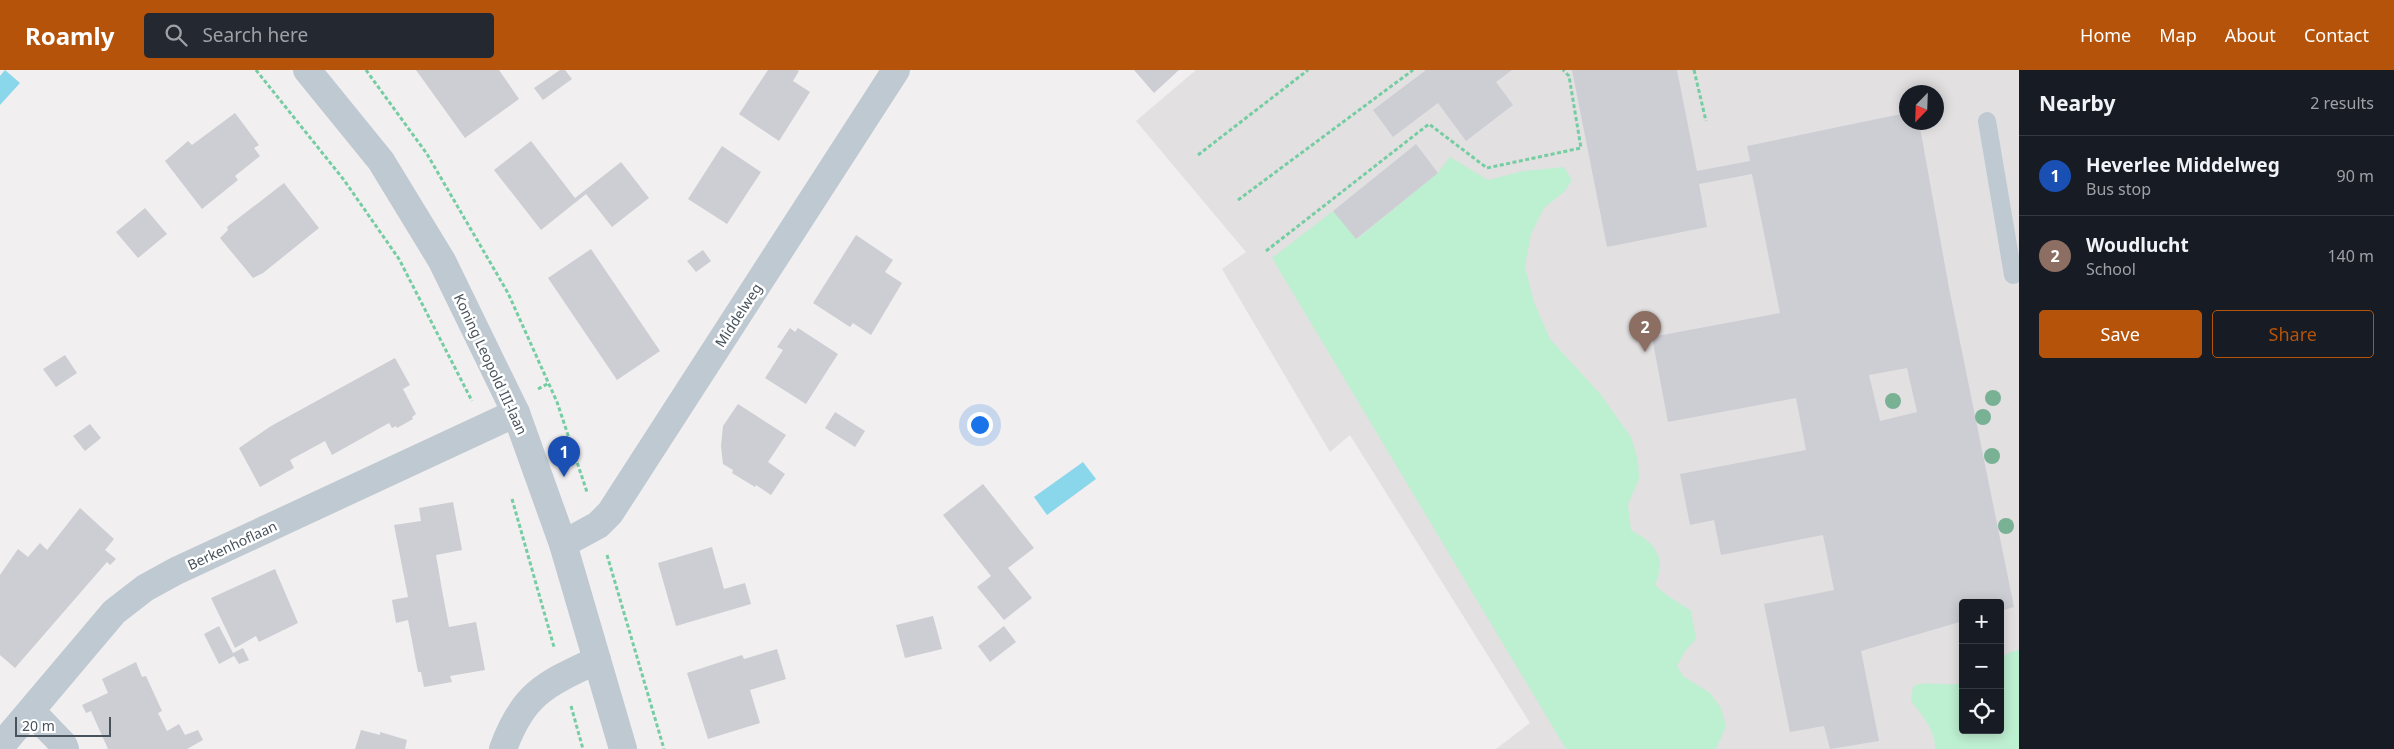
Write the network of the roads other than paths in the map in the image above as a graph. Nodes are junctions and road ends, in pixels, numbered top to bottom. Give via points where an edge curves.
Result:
1 (307, 70) edge
2 (896, 70) edge
3 (1987, 121) dead end
4 (2013, 275) dead end
5 (516, 413) junction
6 (563, 544) junction
7 (597, 660) junction
8 (31, 711) junction
9 (0, 747) edge
10 (65, 749) edge
11 (503, 749) edge
12 (623, 749) edge

1 - 5 street, Koning Leopold III-laan via 381,161 442,261
2 - 6 street, Middelweg via 610,513 598,525
3 - 4 lane
5 - 6 street, Koning Leopold III-laan
5 - 8 street, Berkenhoflaan via 145,588 114,612
6 - 7 street, Koning Leopold III-laan
7 - 11 street via 548,684 526,704 511,727
7 - 12 street, Koning Leopold III-laan
8 - 9 street, Berkenhoflaan
8 - 10 street

